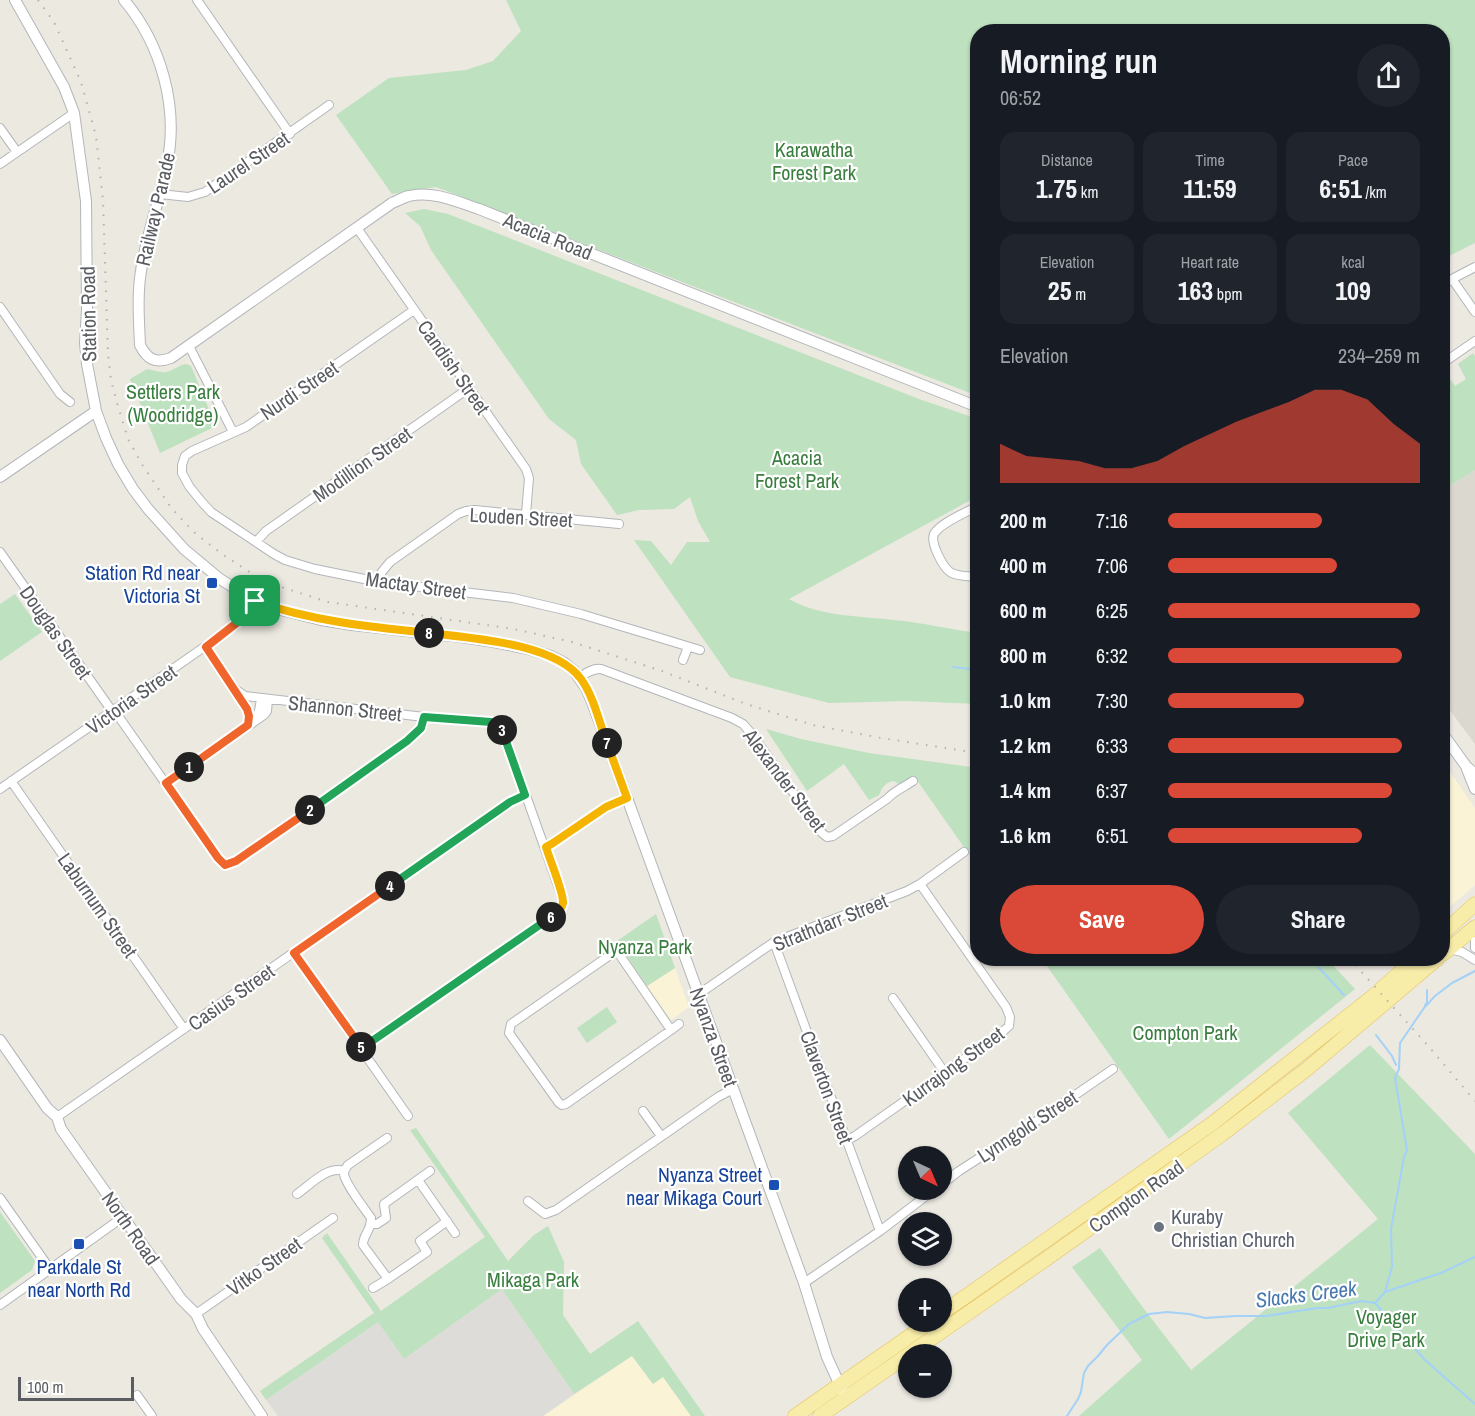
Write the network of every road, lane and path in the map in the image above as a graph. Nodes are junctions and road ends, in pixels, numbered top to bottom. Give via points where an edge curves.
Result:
1 (15, 0) edge
2 (124, 0) edge
3 (197, 0) edge
4 (329, 105) dead end
5 (74, 113) junction
6 (0, 128) edge
7 (290, 134) junction
8 (17, 152) junction
9 (0, 164) edge
10 (160, 194) junction
11 (357, 228) junction
12 (1475, 267) edge
13 (1452, 279) joint
14 (0, 307) edge
15 (414, 310) junction
16 (1475, 312) edge
17 (1475, 341) edge
18 (189, 346) junction
19 (145, 355) joint
20 (1450, 358) edge
21 (469, 388) junction
22 (70, 402) dead end
23 (970, 404) edge
24 (96, 411) junction
25 (233, 432) junction
26 (182, 465) joint
27 (0, 477) edge
28 (970, 510) edge
29 (526, 514) junction
30 (619, 524) dead end
31 (256, 542) junction
32 (0, 552) edge
33 (970, 576) edge
34 (379, 582) junction
35 (255, 601) junction
36 (206, 647) junction
37 (688, 647) junction
38 (700, 650) dead end
39 (684, 660) dead end
40 (580, 677) junction
41 (235, 689) junction
42 (265, 699) junction
43 (290, 702) junction
44 (113, 711) junction
45 (263, 716) junction
46 (424, 717) junction
47 (248, 726) junction
48 (1450, 744) edge
49 (1466, 766) junction
50 (1475, 774) edge
51 (913, 781) dead end
52 (11, 782) junction
53 (166, 783) junction
54 (0, 789) edge
55 (1475, 789) edge
56 (525, 795) junction
57 (627, 798) junction
58 (546, 847) junction
59 (964, 852) dead end
60 (920, 884) junction
61 (1475, 904) edge
62 (1450, 927) edge
63 (1475, 927) edge
64 (1475, 941) edge
65 (774, 942) junction
66 (1450, 948) edge
67 (1475, 948) edge
68 (1450, 951) edge
69 (294, 953) junction
70 (970, 956) edge
71 (1475, 960) edge
72 (977, 966) edge
73 (1407, 966) edge
74 (1428, 966) edge
75 (699, 994) junction
76 (892, 998) dead end
77 (679, 1024) dead end
78 (184, 1029) junction
79 (671, 1030) junction
80 (0, 1040) edge
81 (362, 1048) junction
82 (1113, 1069) dead end
83 (945, 1073) junction
84 (1283, 1088) junction
85 (733, 1089) junction
86 (1255, 1090) junction
87 (643, 1111) dead end
88 (408, 1116) dead end
89 (57, 1117) junction
90 (660, 1136) junction
91 (387, 1138) dead end
92 (847, 1140) junction
93 (344, 1171) junction
94 (430, 1171) dead end
95 (952, 1176) edge
96 (418, 1180) junction
97 (297, 1194) dead end
98 (0, 1198) edge
99 (921, 1200) edge
100 (528, 1201) dead end
101 (123, 1216) junction
102 (333, 1218) dead end
103 (447, 1221) junction
104 (371, 1224) junction
105 (879, 1231) junction
106 (455, 1233) dead end
107 (50, 1269) junction
108 (388, 1279) junction
109 (804, 1283) junction
110 (373, 1288) dead end
111 (0, 1305) edge
112 (952, 1306) edge
113 (196, 1314) junction
114 (916, 1332) edge
115 (839, 1385) junction
116 (137, 1395) dead end
117 (847, 1397) junction
118 (152, 1416) edge
119 (261, 1416) edge
120 (795, 1416) edge
121 (820, 1416) edge

1 - 5 street, Station Road via 64,87
2 - 10 street, Railway Parade via 149,38 167,90 171,134
3 - 7 street
4 - 7 street, Laurel Street
5 - 8 street
5 - 24 street, Station Road via 86,201 85,343
6 - 8 street
7 - 10 street, Laurel Street via 205,192 188,197
8 - 9 street
10 - 19 street, Railway Parade via 140,273 140,345
11 - 15 street, Candish Street
11 - 18 street, Acacia Road
11 - 23 street, Acacia Road via 410,195 440,196
12 - 13 street
13 - 16 street
14 - 22 street via 60,394
15 - 21 street, Candish Street
15 - 25 street, Nurdi Street via 246,427
17 - 20 street
18 - 19 street, Acacia Road via 161,361
18 - 25 street
21 - 29 street, Candish Street via 526,469
21 - 31 street, Modillion Street via 266,531
24 - 27 street
24 - 35 street, Station Road via 118,464 148,509 184,549
25 - 26 street, Nurdi Street via 192,451
26 - 31 street, Mactay Street via 189,486 211,512
28 - 33 street via 933,535 933,545 948,570
29 - 30 street, Louden Street
29 - 34 street, Louden Street via 475,510 458,514 390,562
31 - 34 street, Mactay Street via 297,565
32 - 44 street, Douglas Street
34 - 37 street, Mactay Street via 513,598
35 - 36 street, Victoria Street via 243,618
35 - 40 street, Station Road via 321,620 528,649 563,662
36 - 41 street
36 - 44 street, Victoria Street
37 - 38 street, Mactay Street
37 - 39 street
40 - 51 street, Alexander Street via 601,669 742,724 827,837
40 - 57 street, Nyanza Street
41 - 42 street, Shannon Street via 245,696
41 - 47 street via 249,712
42 - 43 street, Shannon Street
42 - 45 street via 267,711
42 - 47 street
43 - 45 street
43 - 46 street, Shannon Street
44 - 52 street, Victoria Street
44 - 53 street, Douglas Street
45 - 47 street
46 - 53 street, Douglas Street via 421,728 407,741 225,865
46 - 56 street, Shannon Street via 498,725
47 - 53 street
48 - 49 street
49 - 50 street
49 - 55 street
52 - 54 street, Victoria Street
52 - 78 street, Laburnum Street
56 - 58 street, Shannon Street
56 - 69 street, Casius Street
57 - 58 street via 606,807
57 - 75 street, Nyanza Street
58 - 81 street, Shannon Street via 561,894 560,910
59 - 60 street, Strathdarr Street
60 - 65 street, Strathdarr Street
60 - 70 street, Kurrajong Street
61 - 62 main road
63 - 66 main road
64 - 67 street
65 - 75 street, Strathdarr Street
65 - 92 street, Claverton Street
68 - 71 street via 1462,952
69 - 78 street, Casius Street
69 - 81 street
72 - 83 street, Kurrajong Street via 1006,1007 1009,1026
73 - 86 main road, Compton Road
74 - 84 main road, Compton Road
75 - 85 street, Nyanza Street
76 - 83 street
77 - 79 street
78 - 89 street, Casius Street
79 - 79 street via 562,1105 508,1033 511,1024 616,952
80 - 89 street, North Road
81 - 88 street
82 - 95 street, Lynngold Street
83 - 92 street, Kurrajong Street
84 - 86 main road via 1277,1083
84 - 117 main road, Compton Road
85 - 90 street
85 - 109 street, Nyanza Street
86 - 112 main road, Compton Road
87 - 90 street
89 - 101 street, North Road via 61,1129
90 - 100 street via 556,1210 545,1214
91 - 93 street
92 - 105 street, Claverton Street
93 - 97 street via 331,1170
93 - 104 street
94 - 96 street
96 - 103 street
96 - 104 street via 384,1204 386,1218
98 - 107 street
99 - 105 street
101 - 107 street
101 - 113 street, North Road via 181,1299
102 - 113 street, Vitko Street
103 - 106 street
103 - 108 street via 420,1241 427,1252
104 - 108 street via 363,1245
105 - 109 street
107 - 111 street
108 - 110 street
109 - 115 street, Nyanza Street
113 - 119 street, North Road
114 - 115 main road
115 - 117 street, Nyanza Street
115 - 120 main road
116 - 118 street
117 - 121 main road, Compton Road

